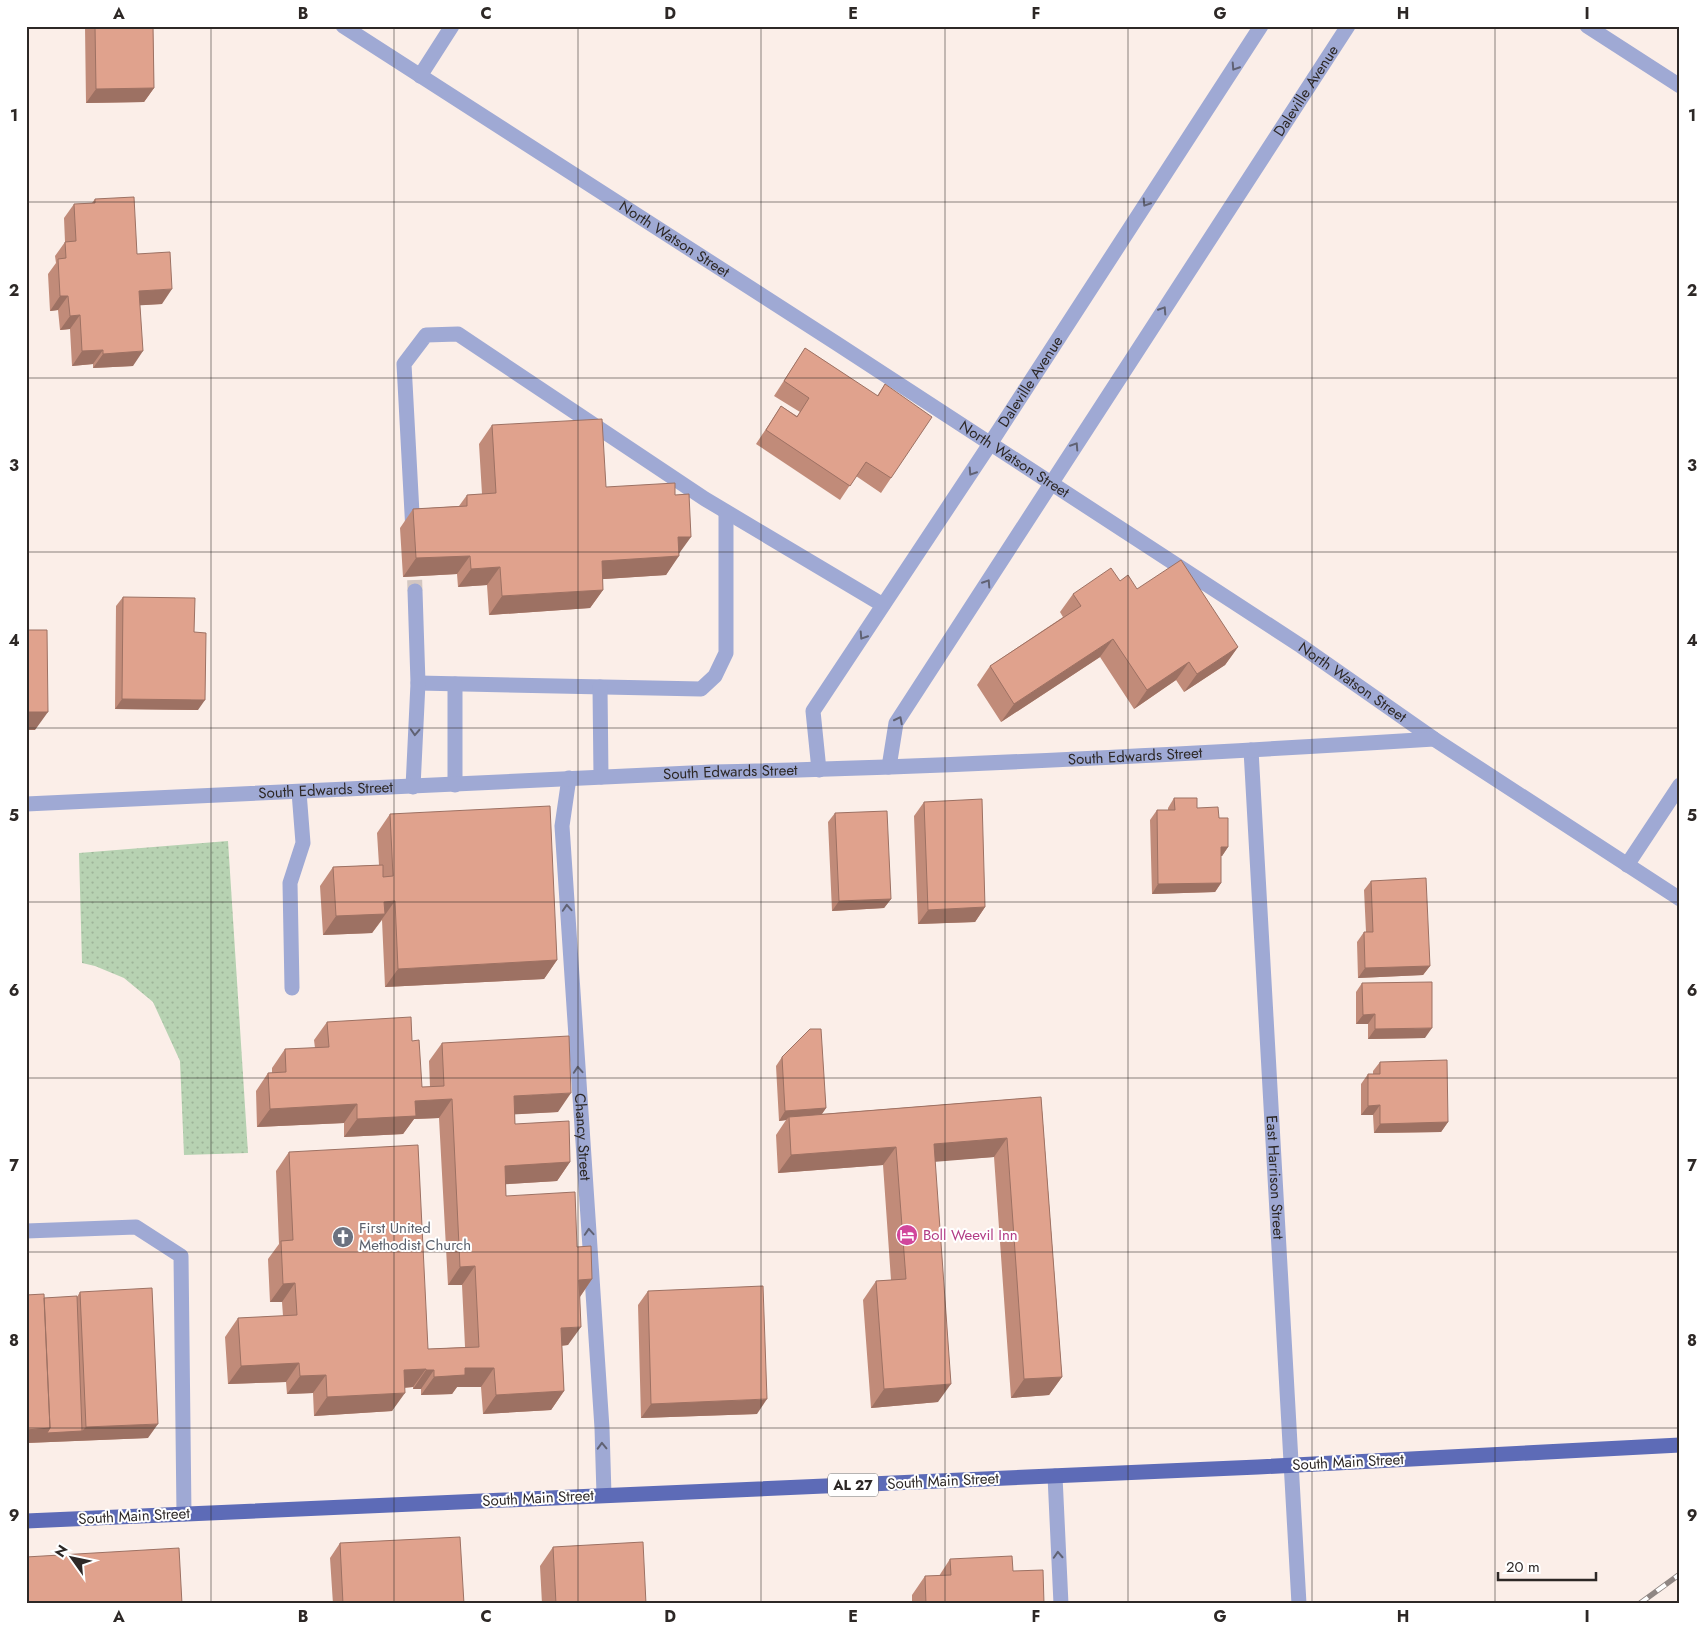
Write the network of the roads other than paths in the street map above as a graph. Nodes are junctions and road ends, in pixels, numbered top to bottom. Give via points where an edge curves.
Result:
1 (343, 26) edge
2 (452, 26) edge
3 (1261, 26) edge
4 (1348, 26) edge
5 (1587, 26) edge
6 (420, 76) junction
7 (1680, 86) edge
8 (990, 444) junction
9 (1050, 484) junction
10 (726, 512) junction
11 (414, 536) edge
12 (414, 591) tunnel mouth
13 (884, 605) junction
14 (418, 683) junction
15 (455, 684) junction
16 (600, 687) junction
17 (1434, 739) junction
18 (1251, 750) junction
19 (889, 767) junction
20 (819, 770) junction
21 (601, 777) junction
22 (570, 778) junction
23 (455, 785) junction
24 (1680, 785) edge
25 (413, 787) junction
26 (299, 792) junction
27 (26, 804) edge
28 (1627, 865) junction
29 (1680, 899) edge
30 (292, 988) dead end
31 (26, 1231) edge
32 (1680, 1445) edge
33 (1291, 1465) junction
34 (1055, 1476) junction
35 (604, 1495) junction
36 (184, 1514) junction
37 (26, 1521) edge
38 (1061, 1604) edge
39 (1299, 1604) edge

1 - 6 street, North Watson Street
2 - 6 street
3 -> 8 street, Daleville Avenue
9 -> 4 street, Daleville Avenue
5 - 7 street
6 - 8 street, North Watson Street
8 - 9 street, North Watson Street
8 -> 13 street, Daleville Avenue
9 - 17 street, North Watson Street via 1301,646
19 -> 9 street, Daleville Avenue via 896,723
10 - 11 street via 458,334 426,335 404,364
10 - 13 street
10 - 16 street via 726,653 715,676 700,689
12 - 14 street
13 -> 20 street, Daleville Avenue via 813,711
14 - 15 street
14 -> 25 street
15 - 16 street
15 - 23 street
16 - 21 street
17 - 18 street, South Edwards Street
17 - 28 street, North Watson Street
18 - 19 street, South Edwards Street
18 - 33 street, East Harrison Street
19 - 20 street, South Edwards Street
20 - 21 street, South Edwards Street
21 - 22 street, South Edwards Street
22 - 23 street, South Edwards Street
35 -> 22 street, Chancy Street via 562,826
23 - 25 street, South Edwards Street
24 - 28 street
25 - 26 street, South Edwards Street
26 - 27 street, South Edwards Street
26 - 30 street via 303,843 290,883
28 - 29 street, North Watson Street
31 - 36 street via 136,1227 181,1256
32 - 33 main road, South Main Street / AL 27
33 - 34 main road, South Main Street / AL 27
33 - 39 street, East Harrison Street
34 - 35 main road, South Main Street / AL 27
38 -> 34 street
35 - 36 main road, South Main Street / AL 27
36 - 37 main road, South Main Street / AL 27

